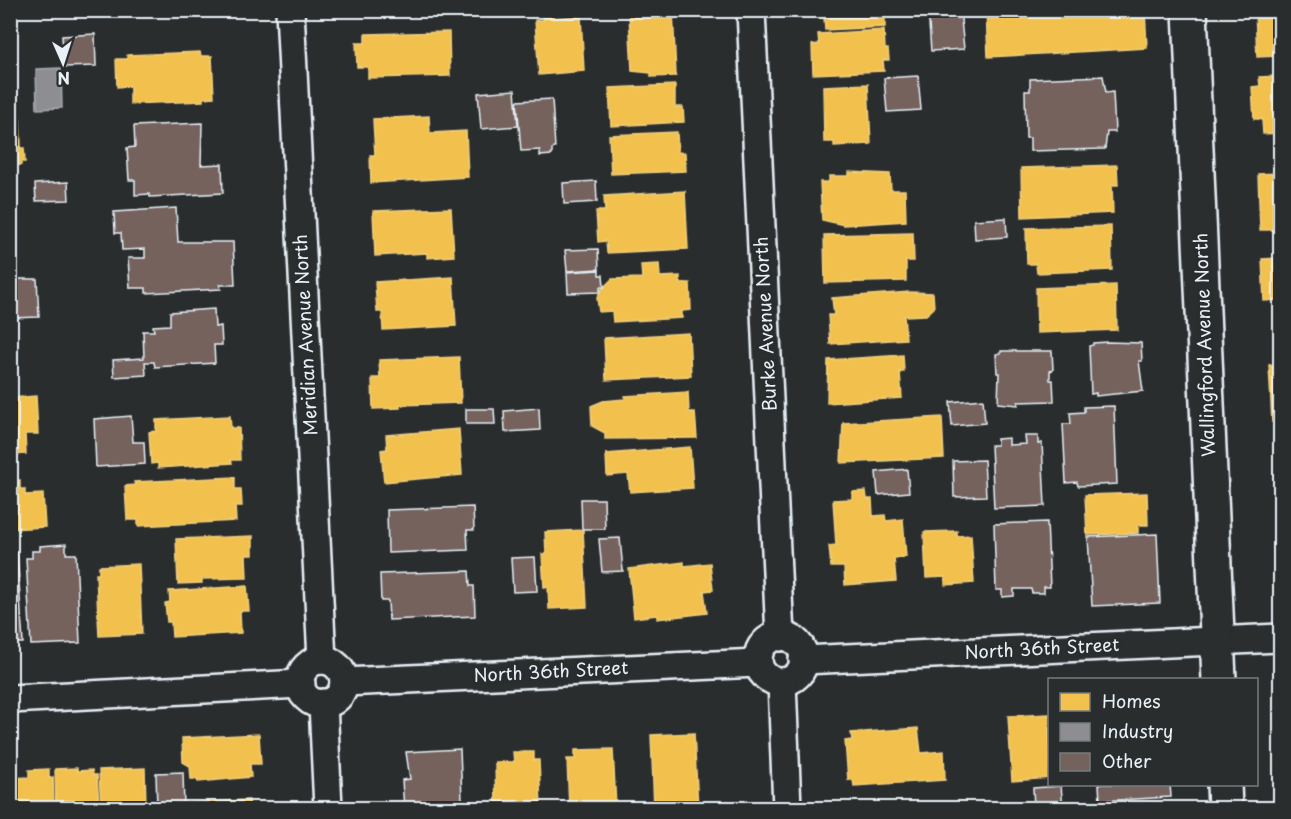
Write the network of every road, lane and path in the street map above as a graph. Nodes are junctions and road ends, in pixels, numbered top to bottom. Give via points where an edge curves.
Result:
1 (290, 10) edge
2 (751, 10) edge
3 (1190, 10) edge
4 (780, 637) junction
5 (1281, 638) edge
6 (1218, 641) junction
7 (322, 660) junction
8 (803, 660) junction
9 (758, 663) junction
10 (1220, 678) edge
11 (344, 682) junction
12 (782, 682) junction
13 (301, 684) junction
14 (10, 699) edge
15 (323, 703) junction
16 (1224, 786) edge
17 (328, 808) edge
18 (788, 808) edge
19 (1225, 808) edge

1 - 7 street, Meridian Avenue North
2 - 4 street, Burke Avenue North
3 - 6 street, Wallingford Avenue North
4 - 8 street via 797,643
4 - 9 street via 764,643
5 - 6 street, North 36th Street
6 - 8 street, North 36th Street
6 - 10 street, Wallingford Avenue North
7 - 11 street via 337,665
7 - 13 street via 305,668
8 - 12 street via 796,675
9 - 11 street, North 36th Street
9 - 12 street via 767,678
11 - 15 street via 339,697
12 - 18 street
13 - 14 street
13 - 15 street via 306,696
15 - 17 street
16 - 19 street

